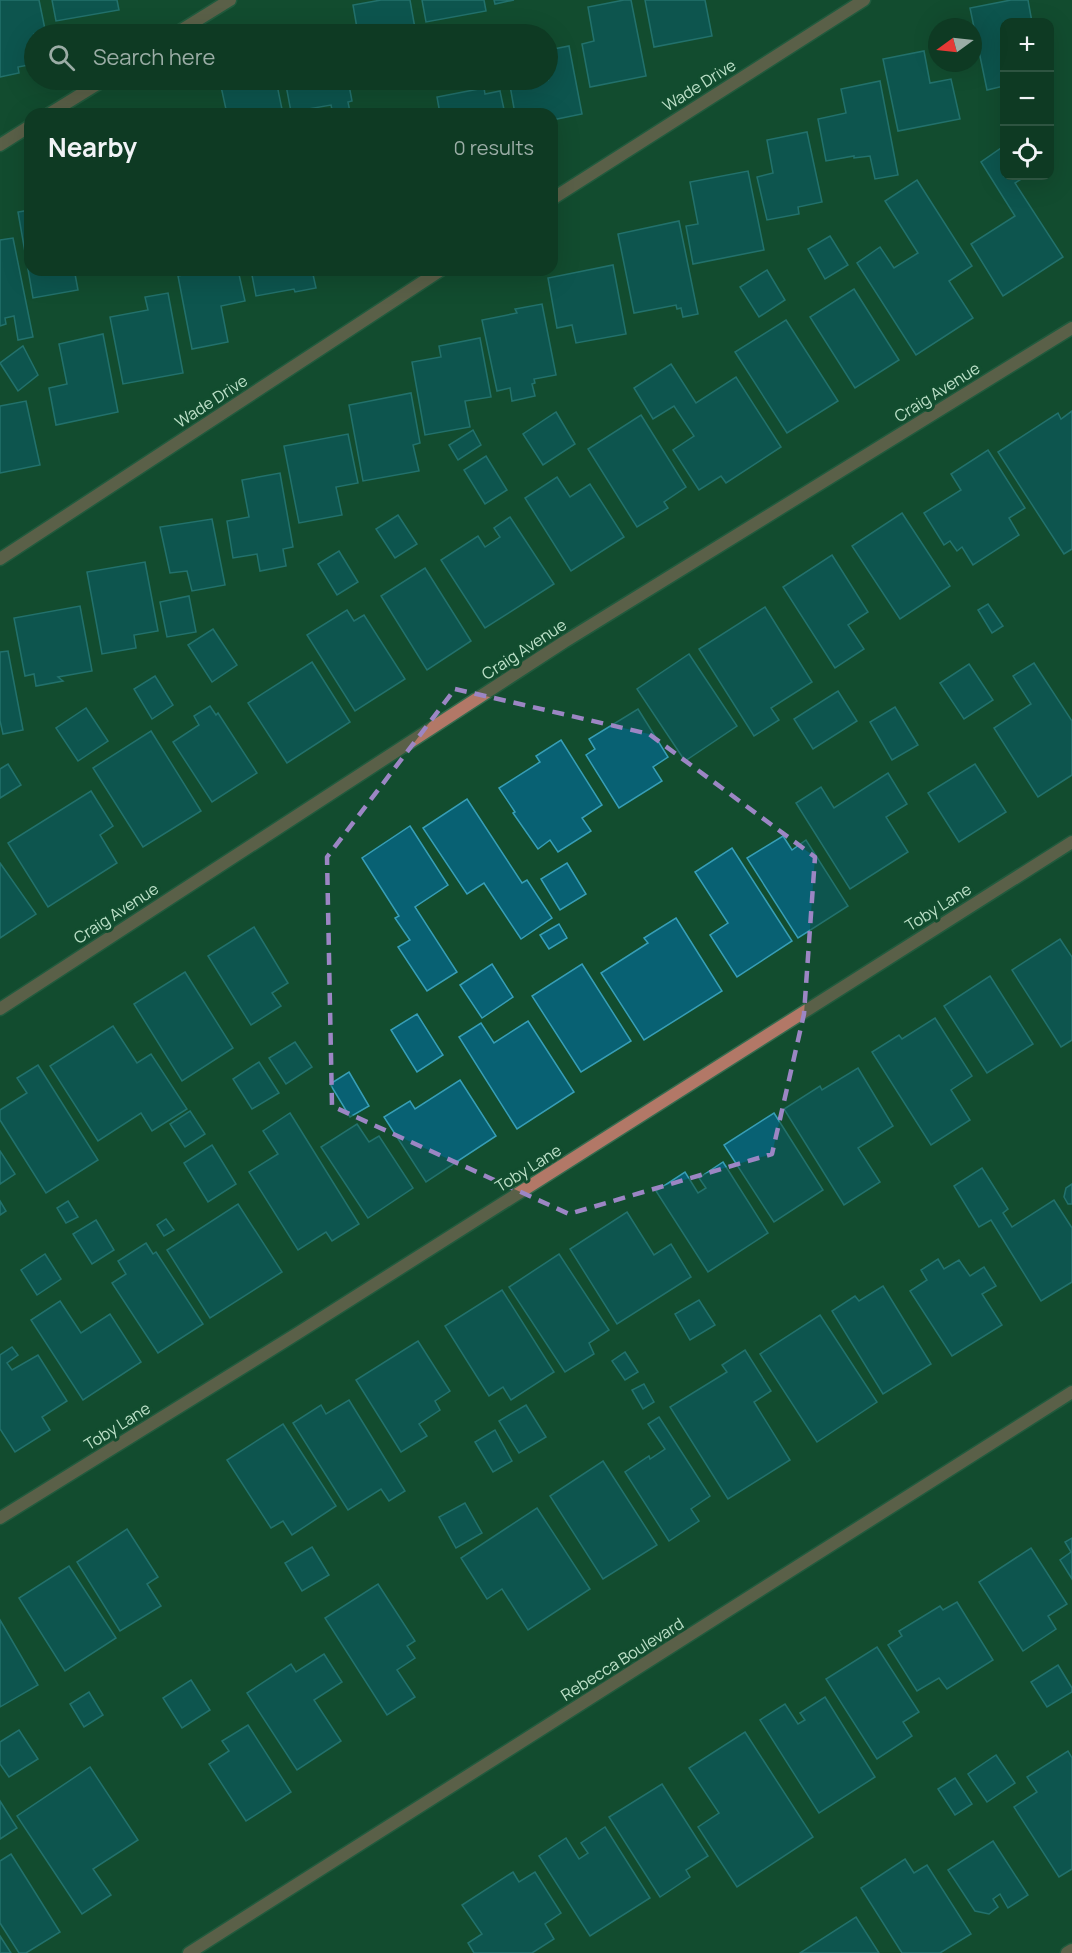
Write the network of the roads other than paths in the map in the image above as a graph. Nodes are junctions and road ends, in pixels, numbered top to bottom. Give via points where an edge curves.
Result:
1 (230, 0) edge
2 (864, 0) edge
3 (191, 24) edge
4 (88, 90) edge
5 (59, 108) edge
6 (24, 130) edge
7 (0, 145) edge
8 (558, 195) edge
9 (432, 276) edge
10 (1072, 327) edge
11 (0, 559) edge
12 (1072, 842) edge
13 (0, 1009) edge
14 (1072, 1392) edge
15 (0, 1518) edge
16 (1072, 1950) edge
17 (189, 1953) edge
18 (1067, 1953) edge

1 - 3 street
2 - 8 street, Wade Drive
4 - 5 street
6 - 7 street
9 - 11 street, Wade Drive
10 - 13 street, Craig Avenue via 564,642
12 - 15 street, Toby Lane
14 - 17 street, Rebecca Boulevard
16 - 18 street

